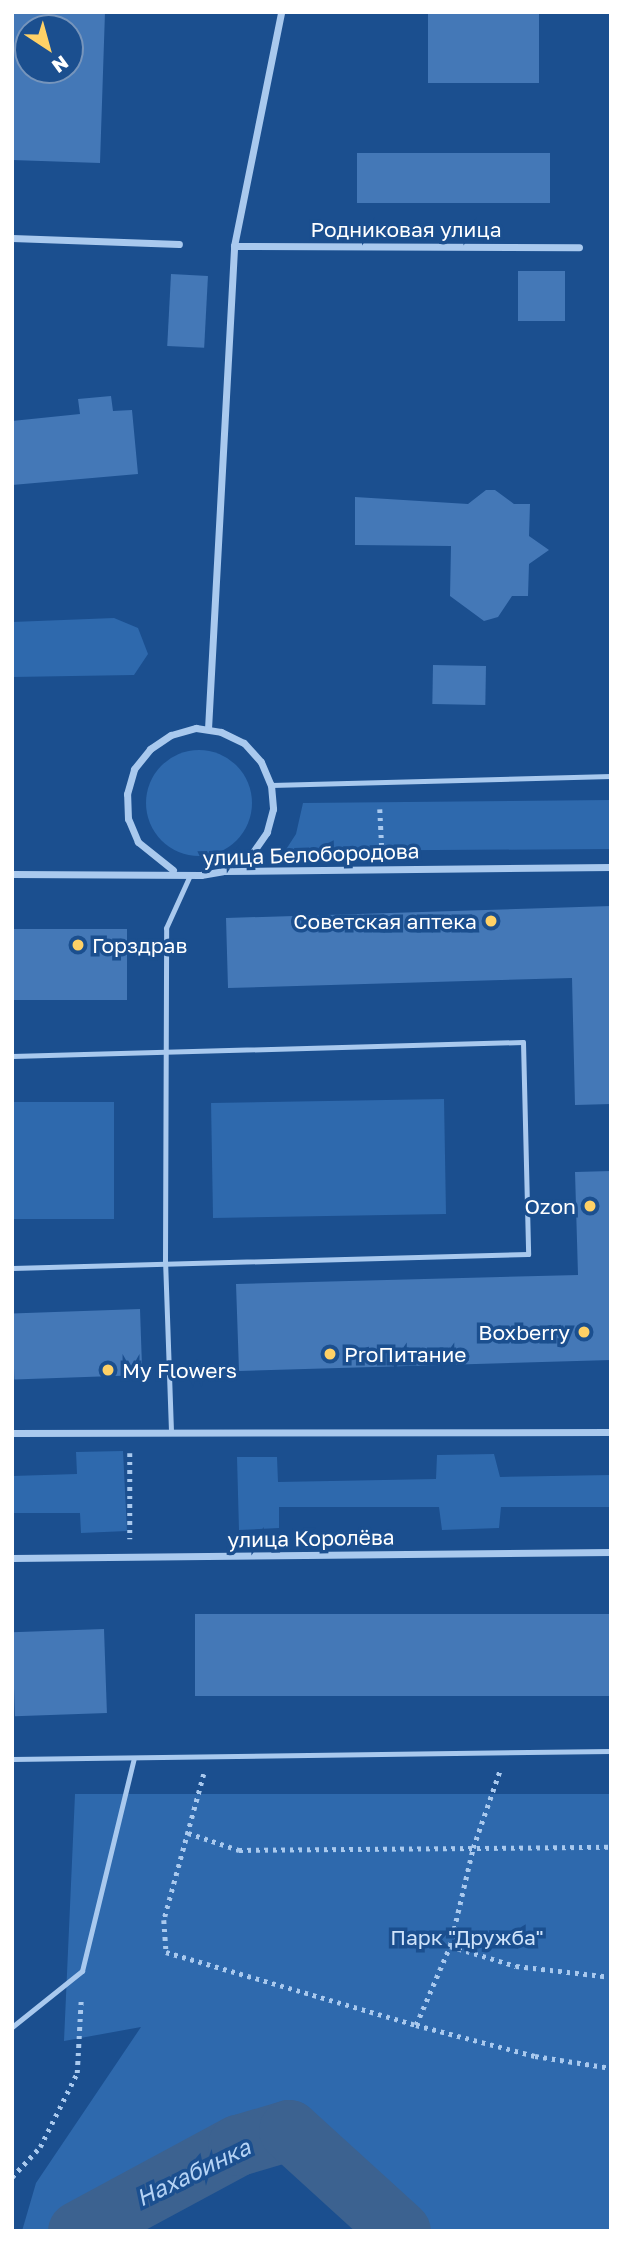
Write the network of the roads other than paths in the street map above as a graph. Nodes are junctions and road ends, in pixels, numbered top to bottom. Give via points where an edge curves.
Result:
1 (281, 12) edge
2 (12, 238) edge
3 (179, 244) dead end
4 (233, 246) junction
5 (579, 247) dead end
6 (208, 729) junction
7 (611, 776) edge
8 (271, 785) junction
9 (611, 867) edge
10 (223, 871) junction
11 (179, 872) junction
12 (12, 874) edge
13 (190, 875) junction
14 (167, 1052) junction
15 (12, 1056) edge
16 (165, 1264) junction
17 (12, 1268) edge
18 (171, 1431) junction
19 (611, 1432) edge
20 (12, 1433) edge
21 (611, 1552) edge
22 (12, 1558) edge
23 (611, 1751) edge
24 (134, 1758) junction
25 (12, 1759) edge
26 (12, 2027) edge

1 - 4 street
2 - 3 street
4 - 5 street, Родниковая улица
4 - 6 street
6 - 8 street via 244,743 261,762
6 - 11 street via 183,731 160,741 141,758 129,781 132,831 146,852
7 - 8 lane
8 - 10 street via 271,821 261,842 244,860
9 - 10 street, улица Белобородова
10 - 13 street, улица Белобородова
11 - 12 street, улица Белобородова
11 - 13 street, улица Белобородова
13 - 14 lane via 166,929
14 - 15 lane
14 - 16 lane
14 - 16 lane via 523,1042 528,1254
16 - 17 lane
16 - 18 lane
18 - 19 street
18 - 20 street
21 - 22 street, улица Королёва
23 - 24 lane
24 - 25 lane
24 - 26 lane via 82,1971

